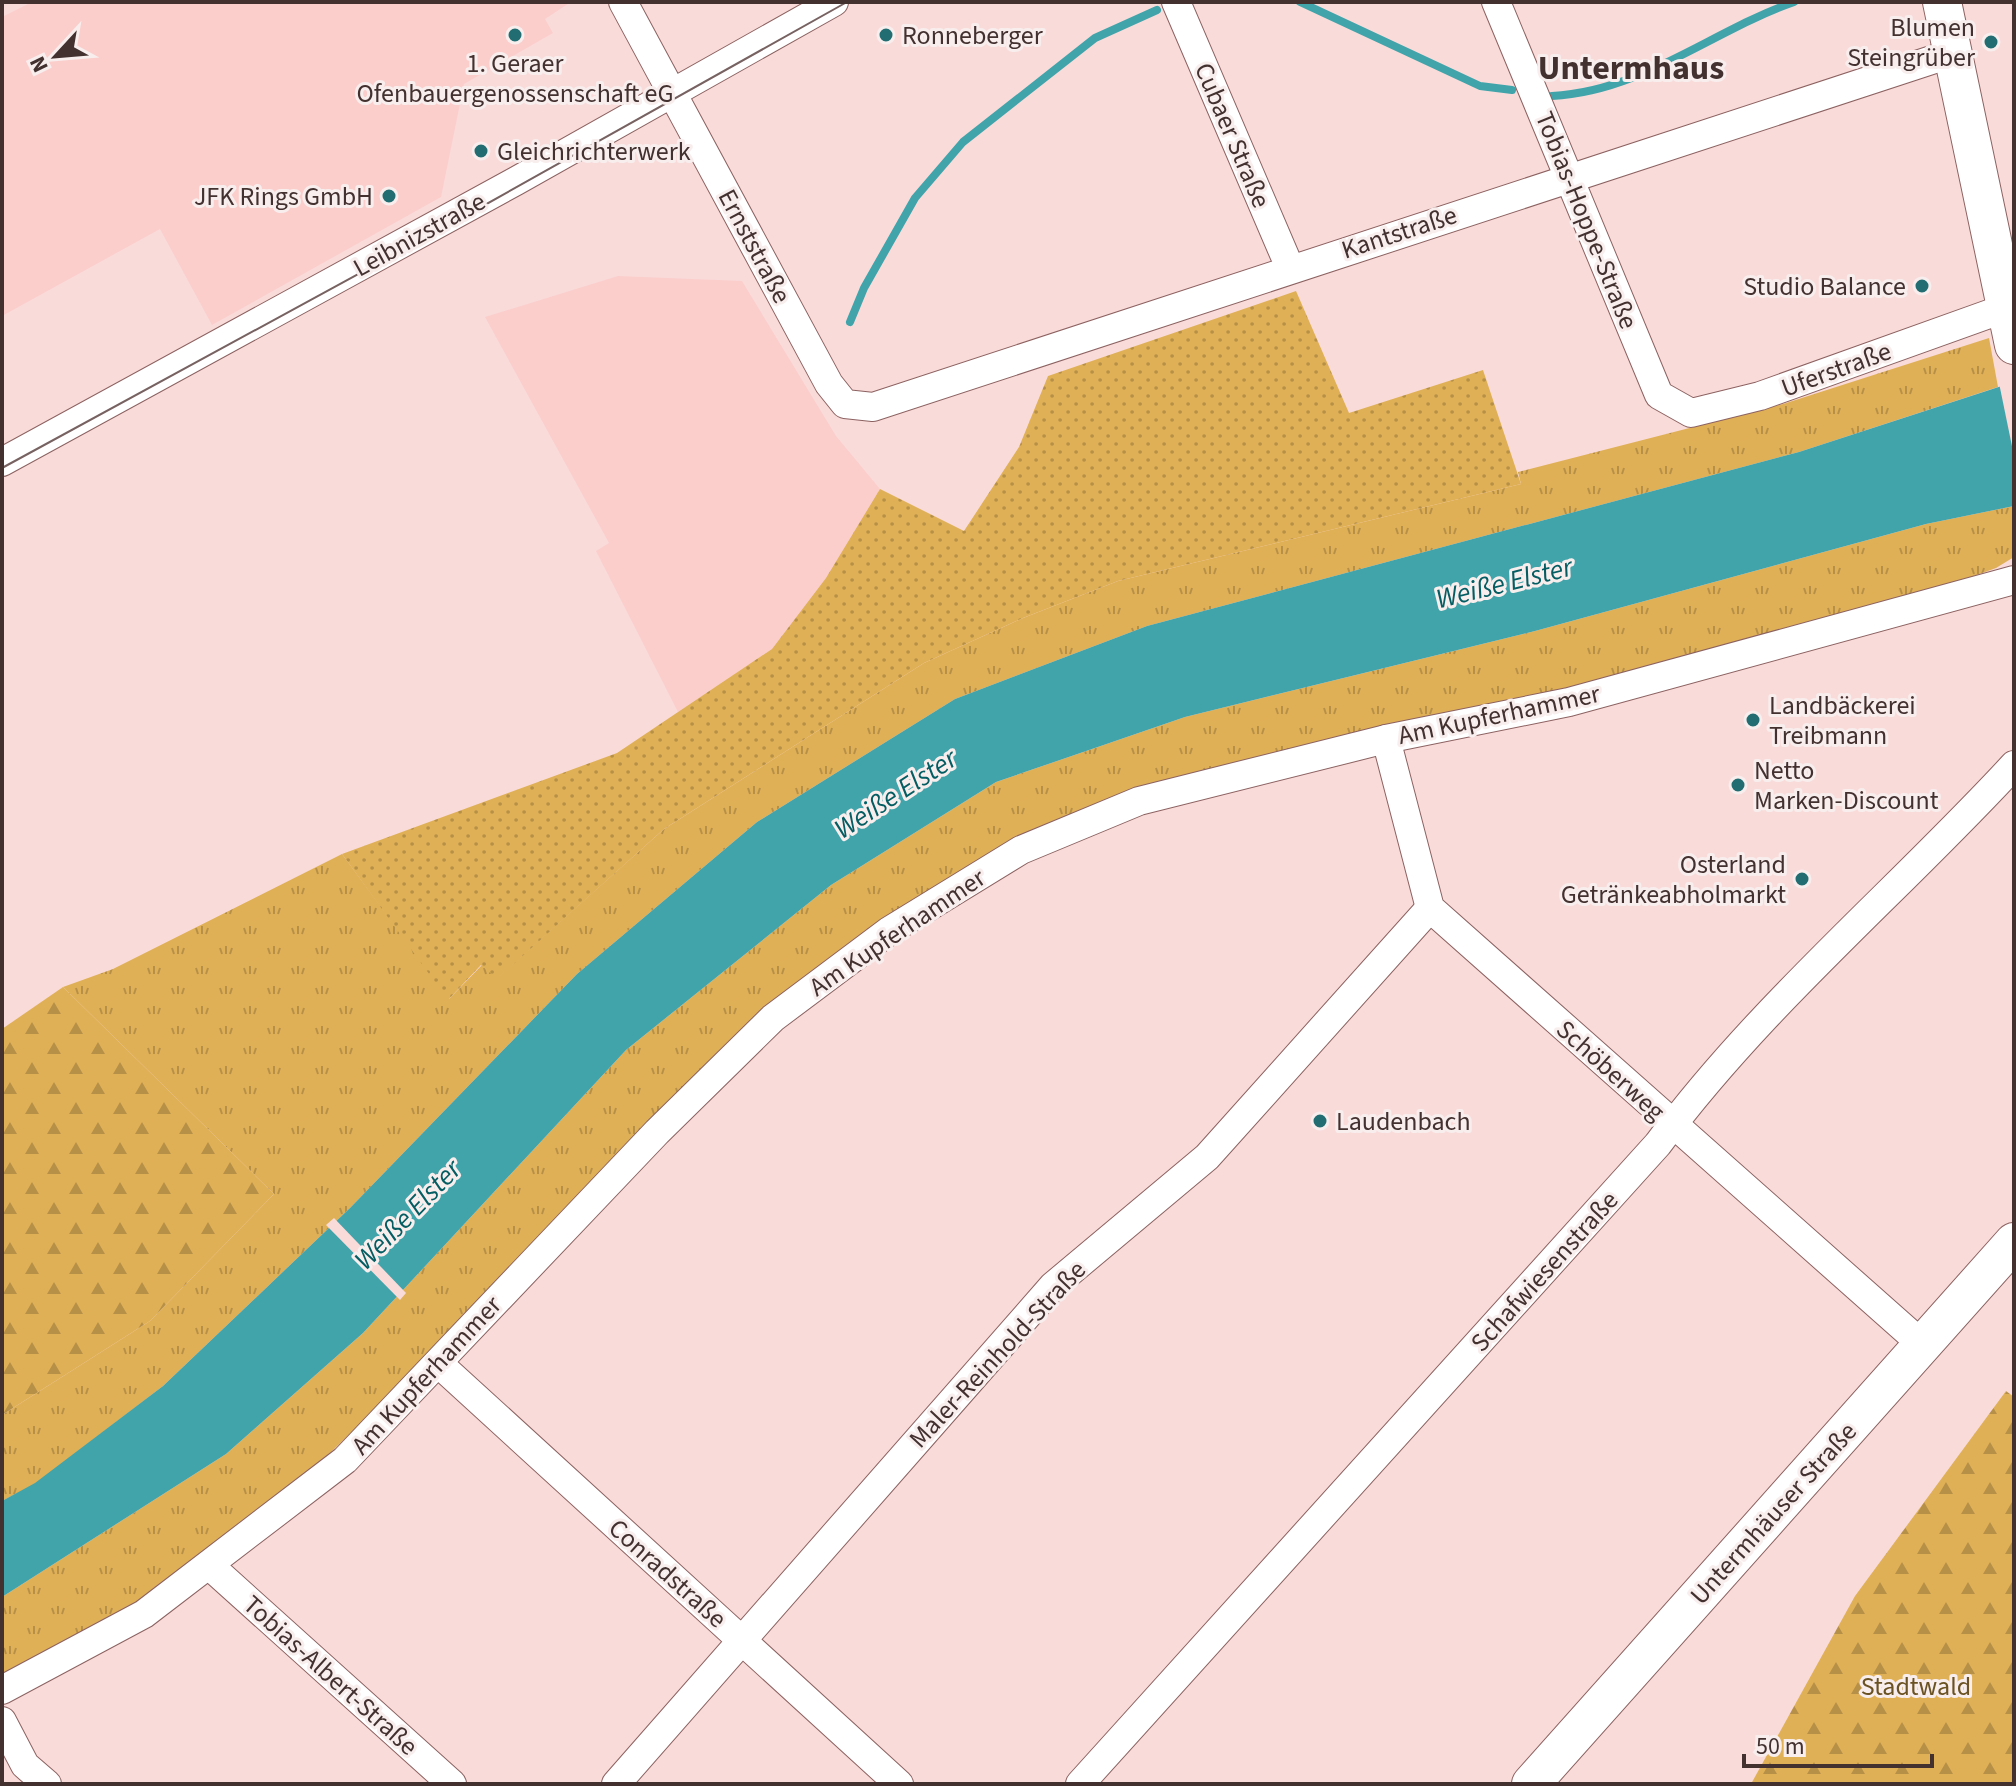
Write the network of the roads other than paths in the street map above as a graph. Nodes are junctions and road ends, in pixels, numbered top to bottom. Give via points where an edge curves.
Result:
1 (623, 2) edge
2 (834, 2) edge
3 (1176, 2) edge
4 (1496, 2) edge
5 (1949, 3) edge
6 (1953, 53) junction
7 (672, 93) junction
8 (1570, 177) junction
9 (1290, 268) junction
10 (2011, 322) edge
11 (1659, 395) joint
12 (845, 404) joint
13 (2, 462) edge
14 (2014, 580) edge
15 (1386, 739) junction
16 (2014, 765) edge
17 (1430, 908) junction
18 (1672, 1125) junction
19 (2014, 1242) edge
20 (1924, 1346) junction
21 (438, 1363) junction
22 (210, 1566) junction
23 (740, 1639) junction
24 (2, 1690) edge
25 (2, 1721) edge
26 (47, 1784) edge
27 (452, 1784) edge
28 (616, 1784) edge
29 (899, 1784) edge
30 (1080, 1784) edge
31 (1531, 1784) edge

1 - 7 street, Ernststraße
2 - 7 street, Leibnizstraße
3 - 9 street, Cubaer Straße
4 - 8 street, Tobias-Hoppe-Straße
5 - 6 main road
6 - 8 street, Kantstraße
6 - 10 main road
7 - 12 street, Ernststraße via 829,384
7 - 13 street, Leibnizstraße
8 - 9 street, Kantstraße
8 - 11 street, Tobias-Hoppe-Straße
9 - 12 street, Kantstraße via 873,407
10 - 11 street, Uferstraße via 1691,413
14 - 15 street, Am Kupferhammer via 1569,702
15 - 17 street
15 - 21 street, Am Kupferhammer via 1139,801 1021,850 889,931 773,1018
16 - 18 street, Schafwiesenstraße via 1764,1019
17 - 18 street, Schöberweg
17 - 23 street, Maler-Reinhold-Straße via 1207,1157 1053,1286
18 - 20 street, Schöberweg
18 - 30 street, Schafwiesenstraße
19 - 20 main road, Untermhäuser Straße
20 - 31 main road, Untermhäuser Straße
21 - 22 street, Am Kupferhammer via 345,1460
21 - 23 street, Conradstraße
22 - 24 street, Am Kupferhammer via 144,1614
22 - 27 street, Tobias-Albert-Straße
23 - 28 street, Maler-Reinhold-Straße
23 - 29 street, Conradstraße
25 - 26 street via 25,1765

